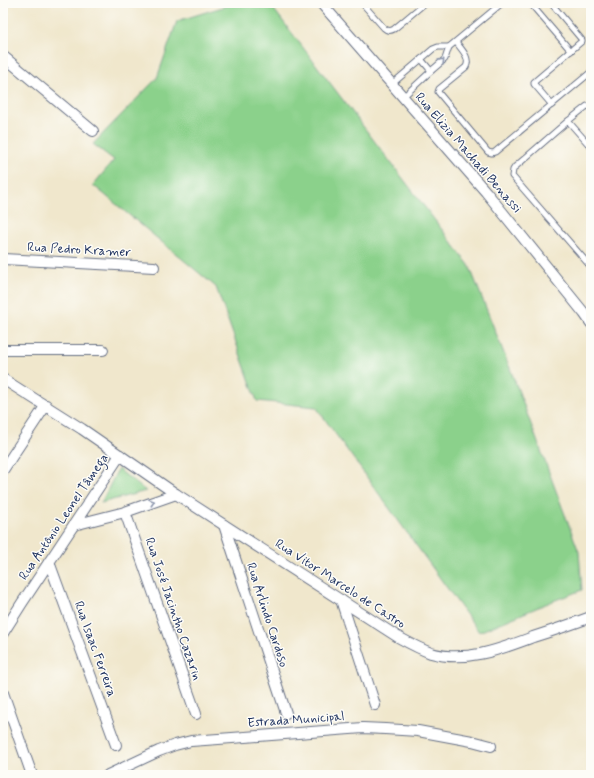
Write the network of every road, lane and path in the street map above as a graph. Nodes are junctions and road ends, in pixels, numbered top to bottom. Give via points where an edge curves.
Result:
1 (321, 3) edge
2 (362, 3) edge
3 (425, 3) edge
4 (502, 3) edge
5 (530, 3) edge
6 (551, 3) edge
7 (456, 42) junction
8 (448, 47) junction
9 (571, 51) junction
10 (3, 56) edge
11 (421, 59) junction
12 (431, 71) junction
13 (591, 72) edge
14 (392, 84) junction
15 (403, 97) junction
16 (552, 105) junction
17 (591, 108) edge
18 (568, 121) junction
19 (93, 131) dead end
20 (591, 147) edge
21 (3, 259) edge
22 (154, 267) dead end
23 (591, 267) edge
24 (591, 323) edge
25 (3, 350) edge
26 (103, 350) dead end
27 (3, 379) edge
28 (46, 405) junction
29 (120, 455) junction
30 (3, 470) edge
31 (176, 494) junction
32 (125, 512) junction
33 (74, 525) junction
34 (224, 525) junction
35 (49, 562) junction
36 (341, 600) junction
37 (591, 617) edge
38 (3, 633) edge
39 (3, 693) edge
40 (375, 705) dead end
41 (286, 713) dead end
42 (196, 714) dead end
43 (116, 745) dead end
44 (491, 746) dead end
45 (32, 775) edge
46 (108, 775) edge

1 - 14 street, Rua Elizia Machadi Benassi
2 - 3 lane via 386,30 390,31
4 - 7 lane
5 - 9 lane
6 - 9 lane via 582,40
7 - 8 lane
7 - 16 lane via 468,63 438,92 488,152 495,152
8 - 11 lane via 433,49
12 -> 8 lane via 445,59
9 - 16 lane via 534,82
10 - 19 street
11 - 12 lane
11 - 14 lane
12 - 15 lane
13 - 16 lane
14 - 15 street, Rua Elizia Machadi Benassi
15 - 24 street, Rua Elizia Machadi Benassi via 486,192
17 - 18 lane via 587,106
18 - 20 lane
18 - 23 lane via 514,167 512,176
21 - 22 street, Rua Pedro Kramer
25 - 26 street
27 - 28 street, Rua Vitor Marcelo de Castro
28 - 29 street, Rua Vitor Marcelo de Castro
28 - 30 street
29 - 31 street, Rua Vitor Marcelo de Castro
29 - 33 street, Rua Antônio Leonel Tâmega
32 -> 31 street
31 - 34 street, Rua Vitor Marcelo de Castro
32 - 33 street
32 - 42 street, Rua José Jacintho Cazarin
33 - 35 street, Rua Antônio Leonel Tâmega
34 - 36 street, Rua Vitor Marcelo de Castro
34 - 41 street, Rua Arlindo Cardoso
35 - 38 street, Rua Antônio Leonel Tâmega
35 - 43 street, Rua Isaac Ferreira
36 - 37 street, Rua Vitor Marcelo de Castro via 415,646 432,653 450,656 471,656 502,649
36 - 40 street
39 - 45 street
44 - 46 street, Estrada Municipal via 418,731 363,728 191,741 175,745

